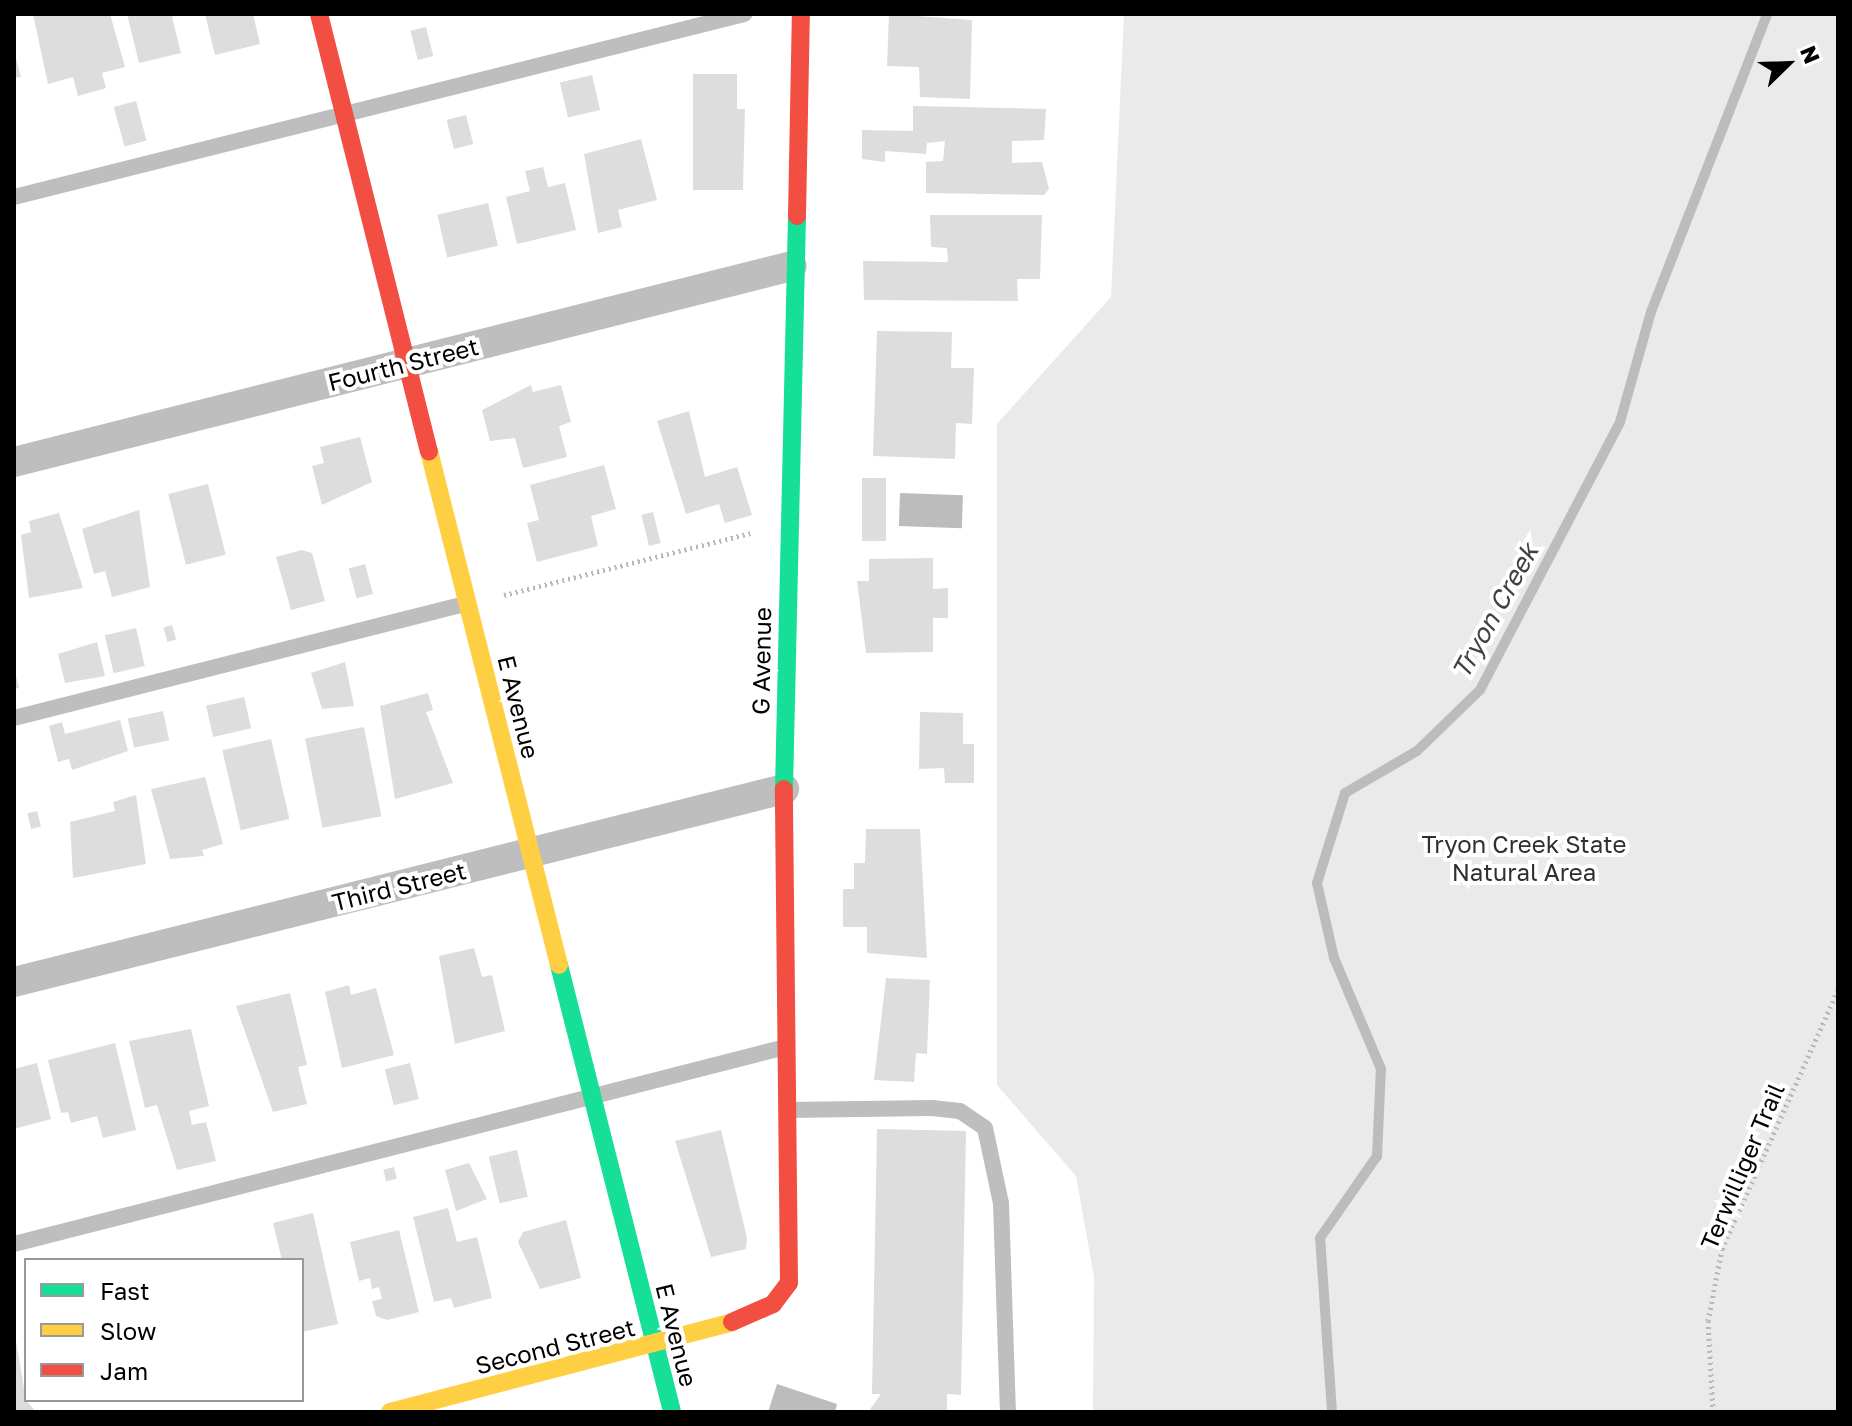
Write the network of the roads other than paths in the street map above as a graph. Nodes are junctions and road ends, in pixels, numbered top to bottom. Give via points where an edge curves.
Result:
1 (319, 14) edge
2 (744, 14) edge
3 (801, 14) edge
4 (345, 114) junction
5 (14, 197) edge
6 (792, 266) junction
7 (407, 363) junction
8 (14, 462) edge
9 (468, 604) junction
10 (14, 718) edge
11 (784, 789) junction
12 (531, 853) junction
13 (14, 982) edge
14 (787, 1047) junction
15 (592, 1099) junction
16 (788, 1110) junction
17 (14, 1244) edge
18 (773, 1304) joint
19 (655, 1346) junction
20 (390, 1412) edge
21 (672, 1412) edge
22 (1008, 1412) edge

1 - 4 street, E Avenue
2 - 4 lane
3 - 6 street, G Avenue
4 - 5 lane
4 - 7 street, E Avenue
6 - 7 street, Fourth Street
6 - 11 street, G Avenue
7 - 8 street, Fourth Street
7 - 9 street, E Avenue
9 - 10 lane
9 - 12 street, E Avenue
11 - 12 street, Third Street
11 - 14 street, G Avenue
12 - 13 street, Third Street
12 - 15 street, E Avenue
14 - 15 lane
14 - 16 street, G Avenue
15 - 17 lane
15 - 19 street, E Avenue
16 - 18 street, G Avenue via 791,1275
16 - 22 lane via 932,1108 960,1111 985,1128 1001,1203
18 - 19 street, Second Street
19 - 20 street, Second Street
19 - 21 street, E Avenue

